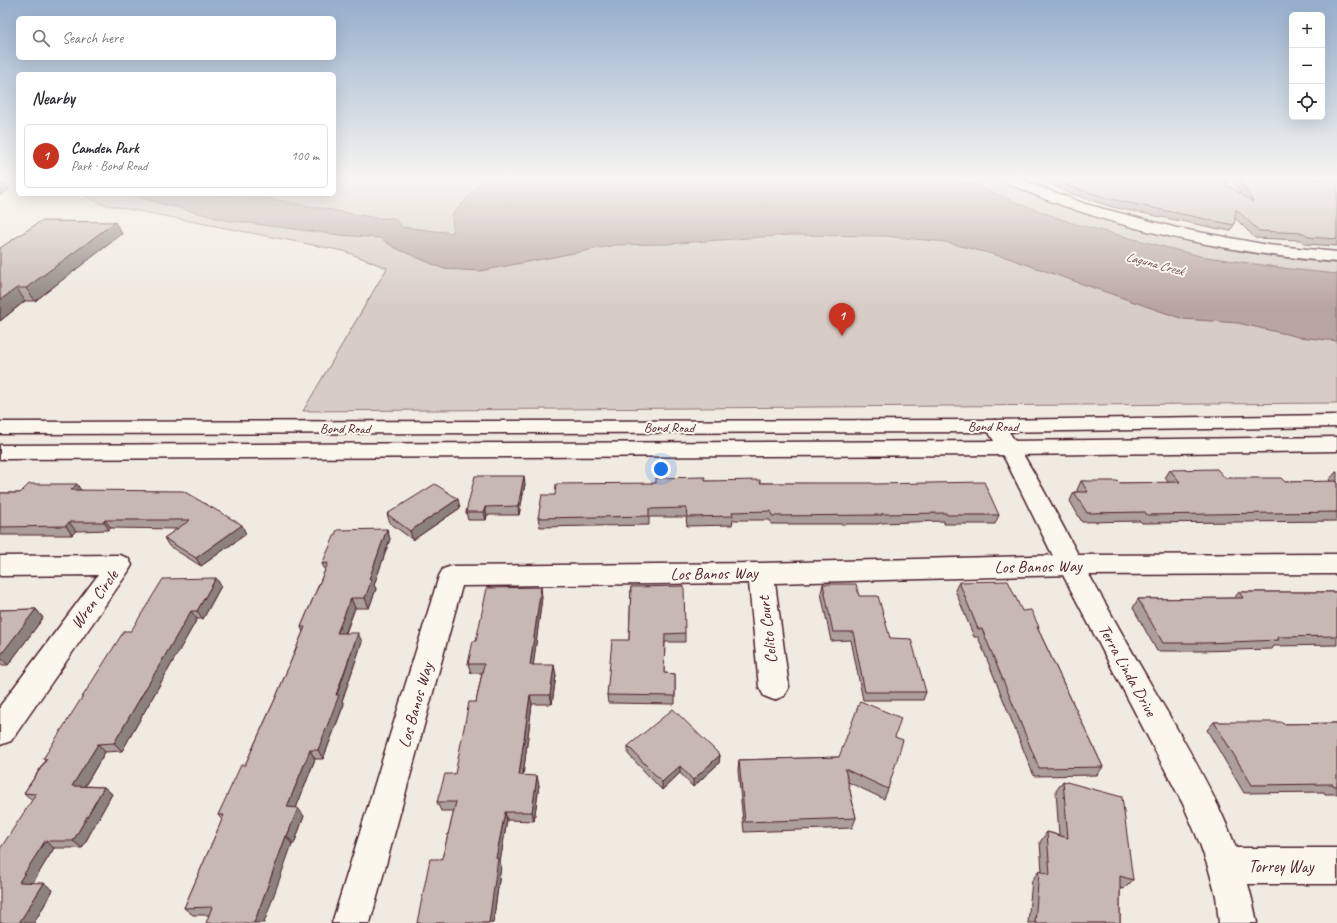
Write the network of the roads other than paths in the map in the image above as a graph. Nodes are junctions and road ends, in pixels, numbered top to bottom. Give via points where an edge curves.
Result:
1 (1133, 222) edge
2 (1337, 257) edge
3 (1337, 421) edge
4 (995, 426) junction
5 (0, 428) edge
6 (1337, 444) edge
7 (1010, 448) junction
8 (0, 452) edge
9 (1337, 564) edge
10 (1070, 565) junction
11 (0, 566) edge
12 (761, 573) junction
13 (774, 688) dead end
14 (0, 731) edge
15 (1226, 866) junction
16 (1337, 866) edge
17 (351, 923) edge
18 (1238, 923) edge

1 - 2 main road via 1253,248
3 - 4 main road, Bond Road
4 - 5 main road, Bond Road
4 - 7 main road, Terra Linda Drive
6 - 7 main road, Bond Road
7 - 8 main road, Bond Road
7 - 10 main road, Terra Linda Drive
9 - 10 main road, Los Banos Way
10 - 12 main road, Los Banos Way
10 - 15 main road, Terra Linda Drive via 1195,791
11 - 14 main road, Wren Circle via 119,565
12 - 13 main road, Celito Court
12 - 17 main road, Los Banos Way via 452,576
15 - 16 main road, Torrey Way
15 - 18 main road, Terra Linda Drive

